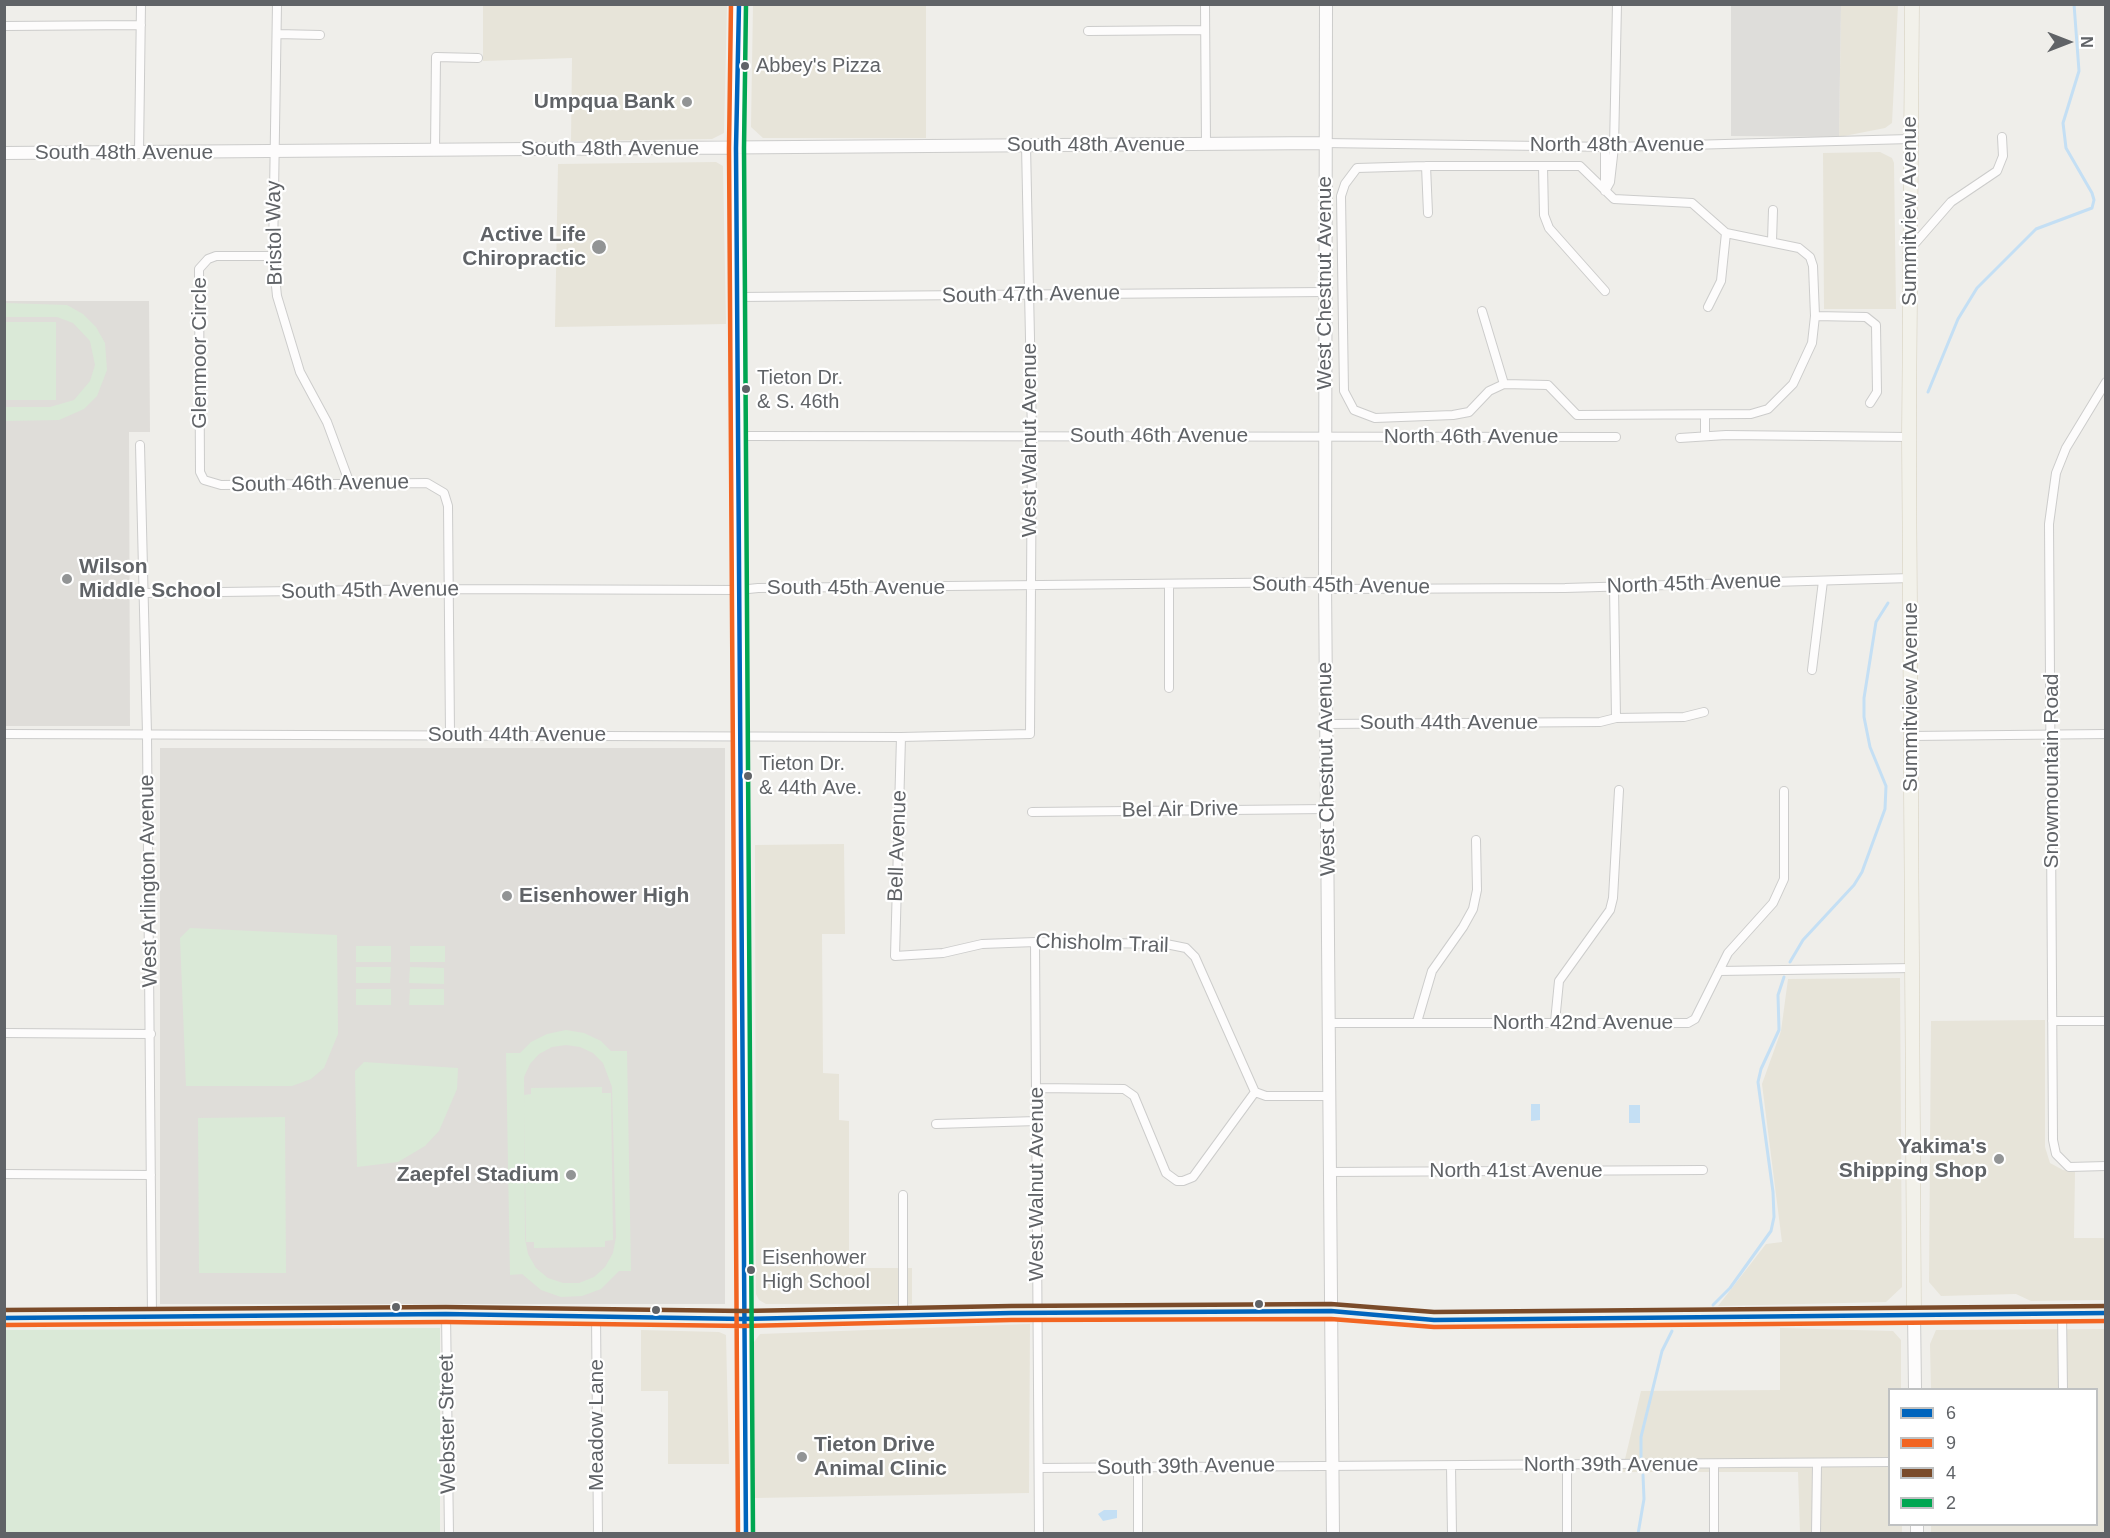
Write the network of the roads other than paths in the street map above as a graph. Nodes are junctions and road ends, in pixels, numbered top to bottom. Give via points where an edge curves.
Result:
1 (141, 4) edge
2 (277, 4) edge
3 (739, 4) edge
4 (1205, 4) edge
5 (1326, 4) edge
6 (1617, 4) edge
7 (1912, 4) edge
8 (141, 25) junction
9 (4, 26) edge
10 (1205, 30) junction
11 (1088, 31) dead end
12 (277, 34) junction
13 (320, 35) dead end
14 (478, 58) dead end
15 (2002, 137) dead end
16 (1910, 139) junction
17 (1324, 143) junction
18 (1206, 145) junction
19 (1026, 146) junction
20 (1610, 147) junction
21 (736, 148) junction
22 (435, 151) junction
23 (139, 152) junction
24 (274, 152) junction
25 (4, 153) edge
26 (1426, 166) junction
27 (1543, 166) junction
28 (1605, 191) junction
29 (1773, 210) dead end
30 (1428, 213) dead end
31 (1726, 233) junction
32 (1772, 241) junction
33 (1909, 249) junction
34 (273, 256) junction
35 (1605, 291) dead end
36 (1324, 292) junction
37 (1029, 295) junction
38 (738, 297) junction
39 (1708, 307) dead end
40 (1482, 311) dead end
41 (1815, 316) junction
42 (2106, 382) edge
43 (1504, 384) junction
44 (1870, 403) dead end
45 (1705, 416) junction
46 (1032, 435) junction
47 (739, 436) junction
48 (1705, 436) junction
49 (1326, 437) junction
50 (1616, 437) dead end
51 (1909, 437) junction
52 (1680, 438) dead end
53 (140, 445) dead end
54 (204, 480) joint
55 (350, 484) junction
56 (1911, 578) junction
57 (1823, 581) junction
58 (1325, 582) junction
59 (1169, 585) junction
60 (1030, 586) junction
61 (1614, 587) junction
62 (1565, 588) joint
63 (449, 589) junction
64 (739, 590) junction
65 (145, 593) junction
66 (1812, 670) dead end
67 (1169, 688) dead end
68 (1704, 712) dead end
69 (1616, 718) junction
70 (1326, 724) junction
71 (4, 734) edge
72 (147, 734) junction
73 (450, 734) junction
74 (1030, 734) joint
75 (2106, 734) edge
76 (2052, 735) junction
77 (740, 736) junction
78 (1911, 736) junction
79 (901, 737) junction
80 (1619, 790) dead end
81 (1785, 791) dead end
82 (1327, 809) junction
83 (1032, 812) dead end
84 (1476, 840) dead end
85 (1035, 942) junction
86 (895, 956) joint
87 (1913, 968) junction
88 (1719, 971) junction
89 (2052, 1021) junction
90 (2106, 1021) edge
91 (1417, 1022) junction
92 (1555, 1022) junction
93 (1330, 1023) junction
94 (4, 1033) edge
95 (151, 1034) junction
96 (1037, 1088) junction
97 (1255, 1092) junction
98 (1330, 1096) junction
99 (1037, 1121) junction
100 (936, 1124) dead end
101 (2106, 1166) edge
102 (1703, 1170) dead end
103 (1329, 1172) junction
104 (4, 1174) edge
105 (152, 1175) junction
106 (903, 1196) dead end
107 (1331, 1311) junction
108 (1037, 1313) junction
109 (1914, 1313) junction
110 (2062, 1313) junction
111 (2106, 1313) edge
112 (446, 1314) junction
113 (903, 1315) junction
114 (596, 1316) junction
115 (152, 1317) junction
116 (4, 1318) edge
117 (743, 1319) junction
118 (1915, 1388) edge
119 (2063, 1388) edge
120 (1888, 1462) edge
121 (1714, 1464) junction
122 (1817, 1464) junction
123 (1333, 1465) junction
124 (1567, 1465) junction
125 (1451, 1466) junction
126 (1138, 1467) junction
127 (1039, 1468) junction
128 (449, 1533) edge
129 (598, 1533) edge
130 (746, 1533) edge
131 (1039, 1533) edge
132 (1138, 1533) edge
133 (1333, 1533) edge
134 (1452, 1533) edge
135 (1567, 1533) edge
136 (1714, 1533) edge
137 (1816, 1533) edge

1 - 8 street
2 - 12 street, Bristol Way
3 - 21 street
4 - 10 street
5 - 17 street, West Chestnut Avenue
6 - 20 street
7 - 16 main road, Summitview Avenue
8 - 9 street
8 - 23 street
10 - 11 street
10 - 18 street
12 - 13 street
12 - 24 street, Bristol Way
14 - 22 street via 436,57
15 - 33 street via 2003,156 1997,171 1951,202
16 - 20 street, North 48th Avenue
16 - 33 main road, Summitview Avenue
17 - 18 street, South 48th Avenue
17 - 20 street, North 48th Avenue
17 - 36 street, West Chestnut Avenue
18 - 19 street, South 48th Avenue
19 - 21 street, South 48th Avenue
19 - 37 street, West Walnut Avenue
20 - 28 street
21 - 22 street, South 48th Avenue
21 - 38 street
22 - 24 street, South 48th Avenue
23 - 24 street, South 48th Avenue
23 - 25 street, South 48th Avenue
24 - 34 street, Bristol Way
26 - 27 street
26 - 30 street
26 - 43 street via 1357,168 1345,184 1341,196 1344,391 1354,410 1375,417 1453,415 1469,412 1489,391
27 - 28 street via 1580,166
27 - 35 street via 1544,215 1549,228
28 - 31 street via 1621,201 1692,203
29 - 32 street
31 - 32 street
31 - 39 street via 1721,281
32 - 41 street via 1799,248 1810,257
33 - 51 main road, Summitview Avenue
34 - 54 street, Glenmoor Circle via 216,256 199,269 199,462
34 - 55 street, Bristol Way via 276,296 300,372 327,422
36 - 37 street, South 47th Avenue
36 - 49 street, West Chestnut Avenue
37 - 38 street, South 47th Avenue
37 - 46 street, West Walnut Avenue
38 - 47 street
40 - 43 street
41 - 44 street via 1866,317 1876,325 1877,392
41 - 45 street via 1812,343 1793,384 1781,398 1768,409 1752,414
42 - 76 street, Snowmountain Road via 2066,448 2054,488 2049,524
43 - 45 street via 1548,385 1577,415
45 - 48 street
46 - 47 street, South 46th Avenue
46 - 49 street, South 46th Avenue
46 - 60 street, West Walnut Avenue
47 - 64 street
48 - 51 street
48 - 52 street
49 - 50 street, North 46th Avenue
49 - 58 street, West Chestnut Avenue
51 - 56 main road, Summitview Avenue
53 - 65 street, West Arlington Avenue
54 - 55 street, South 46th Avenue via 221,485
55 - 63 street, South 46th Avenue via 427,483 444,493 448,506
56 - 57 street, North 45th Avenue
56 - 78 main road, Summitview Avenue
57 - 61 street, North 45th Avenue
57 - 66 street
58 - 59 street, South 45th Avenue
58 - 62 street, South 45th Avenue via 1336,589
58 - 70 street, West Chestnut Avenue
59 - 60 street, South 45th Avenue
59 - 67 street
60 - 64 street, South 45th Avenue
60 - 74 street, West Walnut Avenue
61 - 62 street, North 45th Avenue
61 - 69 street
63 - 64 street, South 45th Avenue
63 - 65 street, South 45th Avenue
63 - 73 street
64 - 77 street
65 - 72 street, West Arlington Avenue
68 - 69 street, South 44th Avenue via 1684,717
69 - 70 street, South 44th Avenue via 1600,722
70 - 82 street, West Chestnut Avenue
71 - 72 street, South 44th Avenue
72 - 73 street, South 44th Avenue
72 - 95 street, West Arlington Avenue
73 - 77 street, South 44th Avenue
74 - 79 street, South 44th Avenue
75 - 76 street
76 - 78 street
76 - 89 street, Snowmountain Road
77 - 79 street, South 44th Avenue
77 - 117 street
78 - 87 main road, Summitview Avenue
79 - 86 street, Bell Avenue
80 - 92 street via 1610,910 1559,981
81 - 88 street via 1784,879 1773,903 1728,953
82 - 83 street, Bel Air Drive
82 - 93 street, West Chestnut Avenue
84 - 91 street via 1477,890 1473,909 1432,971
85 - 86 street, Chisholm Trail via 982,944 943,953
85 - 96 street, West Walnut Avenue
85 - 97 street, Chisholm Trail via 1186,948 1194,957
87 - 88 street
87 - 109 main road, Summitview Avenue
88 - 92 street, North 42nd Avenue via 1695,1019 1688,1023
89 - 90 street
89 - 101 street, Snowmountain Road via 2056,1154 2069,1167
91 - 92 street, North 42nd Avenue
91 - 93 street, North 42nd Avenue
93 - 98 street, West Chestnut Avenue
94 - 95 street
95 - 105 street, West Arlington Avenue
96 - 97 street via 1124,1089 1134,1096 1166,1173 1177,1181 1192,1177
96 - 99 street, West Walnut Avenue
97 - 98 street via 1266,1096
98 - 103 street, West Chestnut Avenue
99 - 100 street
99 - 108 street, West Walnut Avenue
102 - 103 street, North 41st Avenue
103 - 107 street, West Chestnut Avenue
104 - 105 street
105 - 115 street, West Arlington Avenue
106 - 113 street
107 - 108 main road
107 - 109 main road via 1434,1320
107 - 123 street, West Chestnut Avenue
108 - 113 main road
108 - 127 street, West Walnut Avenue
109 - 110 main road
109 - 118 street, Summitview Avenue
110 - 111 main road
110 - 119 street
112 - 114 main road
112 - 115 main road
112 - 128 street, Webster Street
113 - 117 main road
114 - 117 main road
114 - 129 street, Meadow Lane
115 - 116 main road
117 - 130 street
120 - 122 street, North 39th Avenue
121 - 122 street, North 39th Avenue
121 - 124 street, North 39th Avenue
121 - 136 street
122 - 137 street
123 - 125 street, North 39th Avenue
123 - 126 street, South 39th Avenue
123 - 133 street, West Chestnut Avenue
124 - 125 street, North 39th Avenue
124 - 135 street
125 - 134 street
126 - 127 street, South 39th Avenue
126 - 132 street
127 - 131 street, West Walnut Avenue

